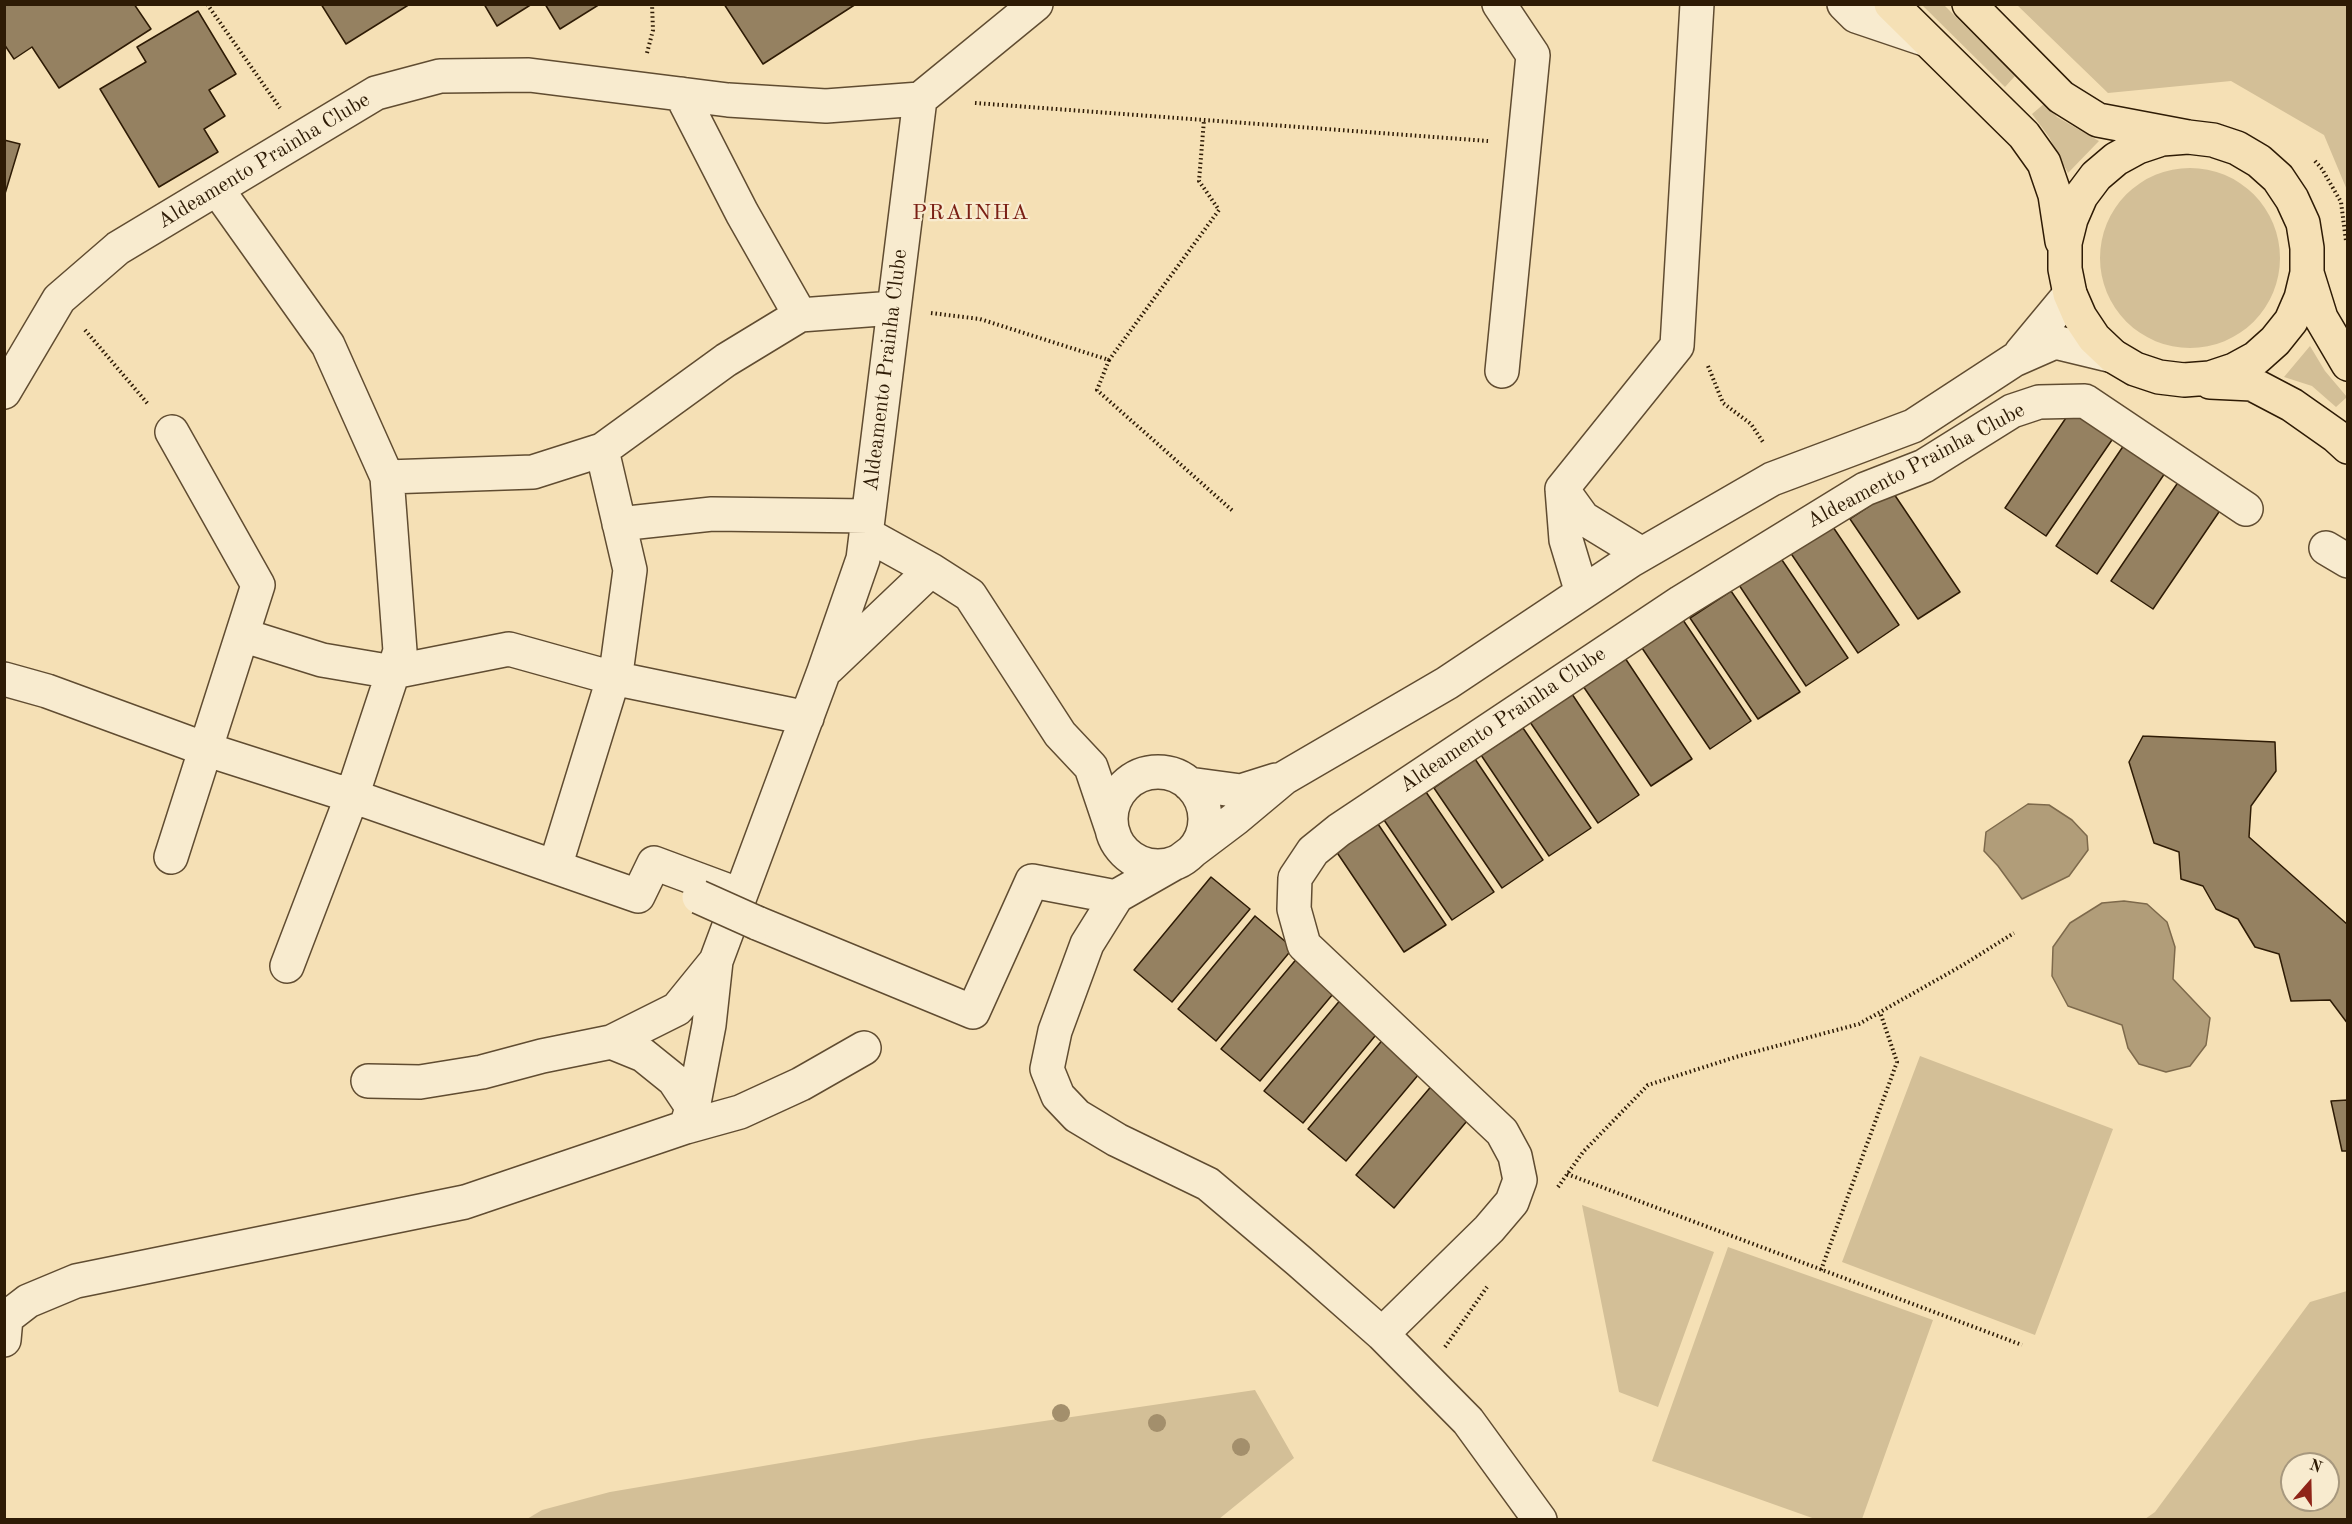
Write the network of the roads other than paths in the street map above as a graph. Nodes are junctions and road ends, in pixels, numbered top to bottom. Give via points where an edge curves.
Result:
1 (1036, 4) edge
2 (1500, 4) edge
3 (1697, 4) edge
4 (1844, 4) edge
5 (1891, 4) edge
6 (1969, 4) edge
7 (1927, 40) junction
8 (681, 94) junction
9 (920, 99) junction
10 (2188, 137) junction
11 (217, 189) junction
12 (2065, 255) junction
13 (2307, 273) junction
14 (2070, 294) junction
15 (894, 308) junction
16 (800, 315) junction
17 (2113, 356) junction
18 (2014, 360) junction
19 (2348, 364) edge
20 (1502, 371) dead end
21 (2184, 380) junction
22 (4, 392) edge
23 (172, 432) road end
24 (2348, 447) edge
25 (602, 450) junction
26 (387, 477) junction
27 (1562, 489) junction
28 (2246, 509) dead end
29 (619, 524) junction
30 (867, 525) junction
31 (1642, 554) junction
32 (931, 570) junction
33 (1582, 593) junction
34 (242, 634) junction
35 (824, 671) junction
36 (393, 672) junction
37 (613, 678) junction
38 (4, 680) edge
39 (807, 718) junction
40 (205, 749) junction
41 (1091, 767) junction
42 (1143, 774) junction
43 (1284, 778) junction
44 (1190, 784) junction
45 (352, 796) junction
46 (1117, 842) junction
47 (171, 857) dead end
48 (1177, 861) junction
49 (555, 867) junction
50 (740, 895) junction
51 (1117, 896) junction
52 (699, 897) dead end
53 (716, 961) junction
54 (287, 966) dead end
55 (611, 1042) junction
56 (864, 1048) dead end
57 (368, 1081) dead end
58 (689, 1117) junction
59 (1382, 1334) junction
60 (4, 1340) edge
61 (1540, 1520) edge

1 - 9 street
2 - 20 street via 1533,55
3 - 27 street via 1677,346
4 - 7 street via 1856,16
5 - 7 main road
6 - 10 main road via 2061,97 2098,120
7 - 12 main road via 2024,135 2044,163 2055,195
8 - 9 street, Aldeamento Prainha Clube via 826,106
8 - 11 street, Aldeamento Prainha Clube via 529,75 440,75 376,93
8 - 16 street
9 - 15 street, Aldeamento Prainha Clube
10 - 12 main road via 2162,139 2138,147 2096,176 2071,219
10 - 13 main road via 2237,148 2278,178 2302,223
11 - 22 street, Aldeamento Prainha Clube via 118,248 59,299
11 - 26 street via 328,345
12 - 14 main road
13 - 19 main road via 2321,318
13 - 21 main road via 2291,321 2269,347 2234,370 2210,378
14 - 17 main road via 2079,317
14 - 18 street
15 - 16 street
15 - 30 street, Aldeamento Prainha Clube
16 - 25 street via 726,360
17 - 18 street via 2055,342
17 - 21 main road via 2135,369
18 - 31 street, Aldeamento Prainha Clube via 1913,426 1772,479
21 - 24 main road via 2252,384 2292,405
23 - 34 street via 258,585
25 - 26 street via 534,472
25 - 29 street
26 - 36 street via 400,651
27 - 31 street via 1583,518
27 - 33 street via 1566,540
28 - 59 street, Aldeamento Prainha Clube via 2085,401 2039,402 2012,411 1924,466 1864,489 1681,602 1313,850 1295,878 1294,909 1304,945 1502,1132 1515,1156 1520,1180 1512,1202 1489,1229
29 - 30 street via 712,514
29 - 37 street via 630,570
30 - 32 street
30 - 35 street, Aldeamento Prainha Clube via 863,559
31 - 33 street, Aldeamento Prainha Clube
32 - 35 street, Aldeamento Prainha Clube
32 - 41 street via 970,595 1060,734
33 - 43 street, Aldeamento Prainha Clube via 1447,683
34 - 36 street via 322,660
34 - 40 street
35 - 39 street, Aldeamento Prainha Clube
36 - 37 street via 509,649
36 - 45 street
37 - 39 street
37 - 49 street
38 - 40 street via 47,691
39 - 50 street, Aldeamento Prainha Clube
40 - 45 street
40 - 47 street
41 - 42 street
41 - 46 street
42 - 44 street via 1173,774
42 - 46 street via 1126,783 1112,809
43 - 44 street via 1241,791
43 - 48 street
44 - 48 street via 1203,803 1204,828 1196,846
45 - 49 street
45 - 54 street
46 - 48 street via 1134,860 1144,864
46 - 51 street
48 - 51 street
49 - 50 street via 638,896 654,863
50 - 53 street, Aldeamento Prainha Clube
51 - 52 street, bridge via 1032,881 973,1012 773,937
51 - 59 street via 1087,944 1055,1031 1047,1069 1058,1096 1077,1116 1117,1140 1208,1184
53 - 55 street, Aldeamento Prainha Clube via 677,1009
53 - 58 street, Aldeamento Prainha Clube via 709,1025
55 - 57 street, Aldeamento Prainha Clube via 472,1074 420,1082
55 - 58 street via 643,1055 674,1080
56 - 58 street via 801,1084 740,1112
58 - 60 street via 465,1202 76,1281 27,1301 6,1318
59 - 61 street via 1468,1421

